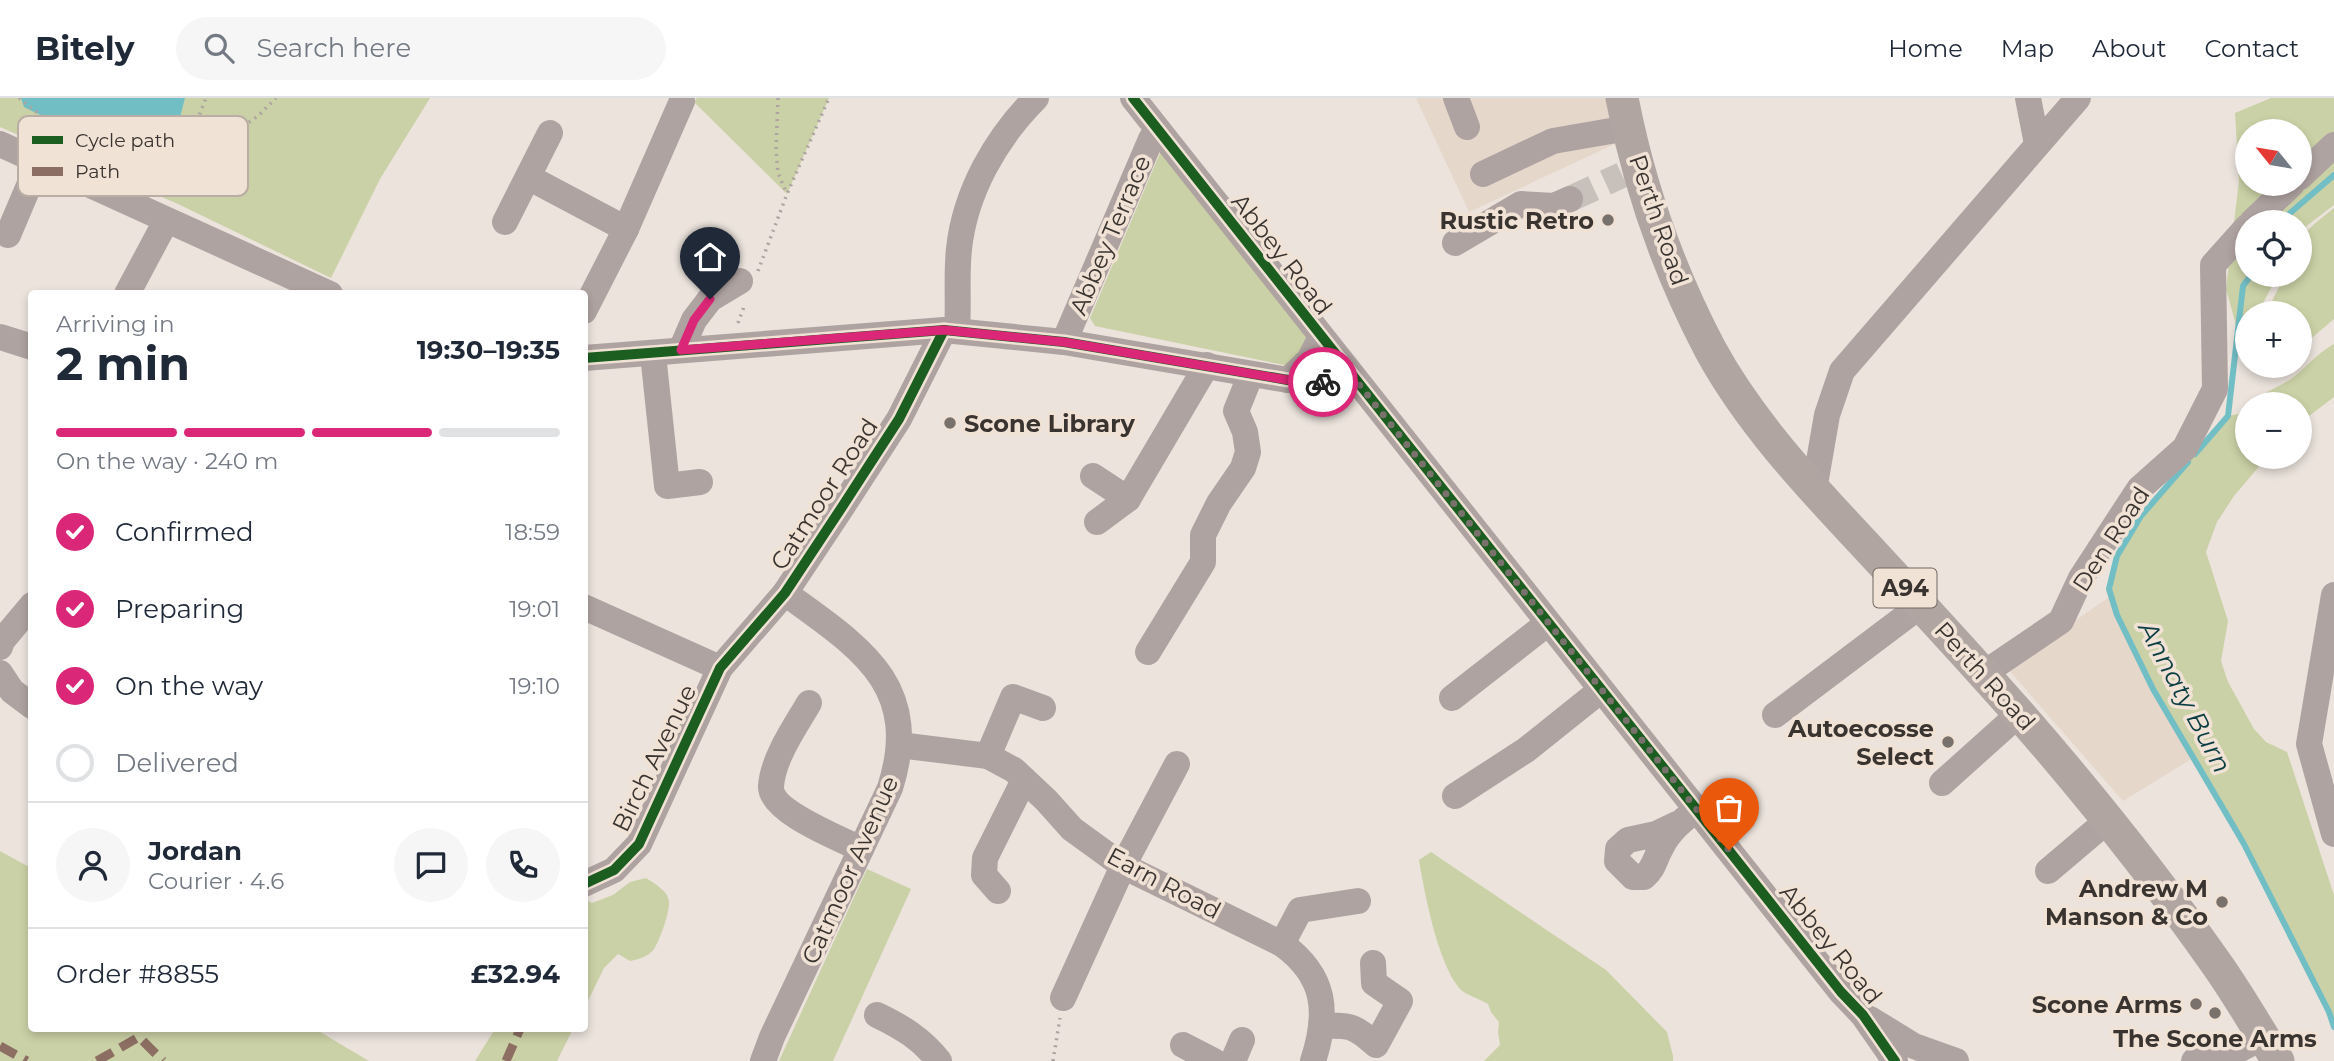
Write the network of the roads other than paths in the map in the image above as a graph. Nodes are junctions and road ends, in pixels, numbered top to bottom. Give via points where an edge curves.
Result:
1 (1036, 98) edge
2 (1456, 98) edge
3 (2028, 98) edge
4 (2078, 98) edge
5 (1138, 100) edge
6 (682, 101) dead end
7 (1625, 113) edge
8 (1467, 127) dead end
9 (1158, 130) junction
10 (550, 133) dead end
11 (0, 144) edge
12 (2037, 144) junction
13 (2334, 145) edge
14 (18, 152) edge
15 (2312, 166) edge
16 (1483, 174) dead end
17 (527, 177) junction
18 (25, 196) edge
19 (112, 196) edge
20 (2279, 196) edge
21 (1570, 199) tunnel mouth
22 (2265, 210) edge
23 (166, 221) junction
24 (505, 222) dead end
25 (626, 229) junction
26 (8, 235) dead end
27 (2235, 241) edge
28 (1455, 243) dead end
29 (749, 283) road end
30 (129, 290) edge
31 (318, 290) edge
32 (588, 304) edge
33 (951, 330) junction
34 (0, 337) edge
35 (1321, 337) junction
36 (1064, 342) junction
37 (28, 346) edge
38 (681, 350) junction
39 (653, 354) junction
40 (588, 358) edge
41 (1207, 365) junction
42 (1251, 374) junction
43 (1288, 380) junction
44 (1358, 383) junction
45 (1093, 476) dead end
46 (700, 482) dead end
47 (1814, 490) junction
48 (1128, 499) junction
49 (1097, 522) dead end
50 (785, 593) junction
51 (2334, 595) edge
52 (1921, 605) junction
53 (588, 609) edge
54 (28, 610) edge
55 (1548, 623) junction
56 (0, 647) edge
57 (1148, 652) dead end
58 (720, 668) junction
59 (0, 673) edge
60 (1983, 674) junction
61 (1601, 690) junction
62 (1452, 698) dead end
63 (28, 703) edge
64 (809, 703) dead end
65 (1043, 708) dead end
66 (2019, 714) junction
67 (1775, 715) dead end
68 (899, 745) junction
69 (988, 756) junction
70 (1177, 764) dead end
71 (1024, 780) junction
72 (1942, 783) dead end
73 (1455, 796) dead end
74 (2107, 821) junction
75 (2334, 834) edge
76 (861, 849) junction
77 (1123, 866) junction
78 (2048, 871) dead end
79 (588, 882) edge
80 (998, 891) dead end
81 (1358, 901) dead end
82 (1282, 944) junction
83 (1374, 963) dead end
84 (1063, 998) road end
85 (877, 1015) dead end
86 (1863, 1015) junction
87 (1321, 1026) junction
88 (1183, 1045) dead end
89 (2270, 1049) edge
90 (2231, 1058) edge
91 (763, 1061) edge
92 (939, 1061) edge
93 (1214, 1061) edge
94 (1313, 1061) edge
95 (1895, 1061) edge
96 (1956, 1061) edge
97 (2194, 1061) edge

1 - 33 street via 996,148 968,206
2 - 8 street
3 - 12 street
4 - 12 street
5 - 9 street, Abbey Road
6 - 25 street
7 - 16 street
7 - 47 main road, Perth Road / A94 via 1631,173 1711,351 1777,446
9 - 35 street, Abbey Road
9 - 36 street, Abbey Terrace
10 - 17 street
11 - 14 street
12 - 47 street via 1842,372 1827,415
13 - 15 street
17 - 24 street
17 - 25 street
18 - 26 street
19 - 23 street
20 - 22 street
21 - 28 street via 1554,206 1521,204
23 - 30 street
23 - 31 street
25 - 32 street
27 - 60 street, Den Road via 2213,265 2214,389 2185,448 2139,489 2081,578 2061,621
29 - 38 street via 710,299 694,320
33 - 36 street
33 - 38 street
33 - 50 street, Catmoor Road via 899,419
34 - 37 street
35 - 43 street via 1309,360
35 - 44 street, Abbey Road
36 - 41 street
38 - 39 street
39 - 40 street
39 - 46 street via 667,486
41 - 42 street
41 - 48 street
42 - 43 street
42 - 57 street via 1236,411 1248,452 1203,534 1203,562
43 - 44 street
44 - 55 street, Abbey Road
45 - 48 street
47 - 52 main road, Perth Road / A94
48 - 49 street
50 - 58 street, Catmoor Road
50 - 68 street, Catmoor Avenue via 832,627 883,677 897,710
51 - 75 street via 2309,744
52 - 60 main road, Perth Road / A94
52 - 67 street
53 - 58 street
54 - 56 street
55 - 61 street, Abbey Road
55 - 62 street
58 - 79 street, Birch Avenue via 639,844 614,870
59 - 63 street via 12,691
60 - 66 main road, Perth Road / A94
61 - 73 street via 1526,750
61 - 86 street, Abbey Road via 1687,817
64 - 76 street via 781,751 771,788 789,813
65 - 69 street via 1013,697
66 - 72 street
66 - 74 main road, Perth Road / A94
68 - 69 street, Earn Road
68 - 76 street, Catmoor Avenue via 890,788
69 - 71 street, Earn Road
70 - 77 street
71 - 77 street, Earn Road via 1072,829
71 - 80 street via 985,858 984,875
74 - 78 street
74 - 89 main road, Perth Road / A94 via 2217,964
76 - 91 street, Catmoor Avenue
77 - 82 street, Earn Road
77 - 84 street
81 - 82 street via 1300,910
82 - 87 street, Earn Road via 1313,973 1323,1015
83 - 87 street via 1374,983 1400,1001 1376,1045 1347,1025
85 - 92 street via 907,1030
86 - 95 street, Abbey Road
86 - 96 street via 1914,1046
87 - 94 street, Earn Road
88 - 93 street
89 - 90 street
90 - 97 street

